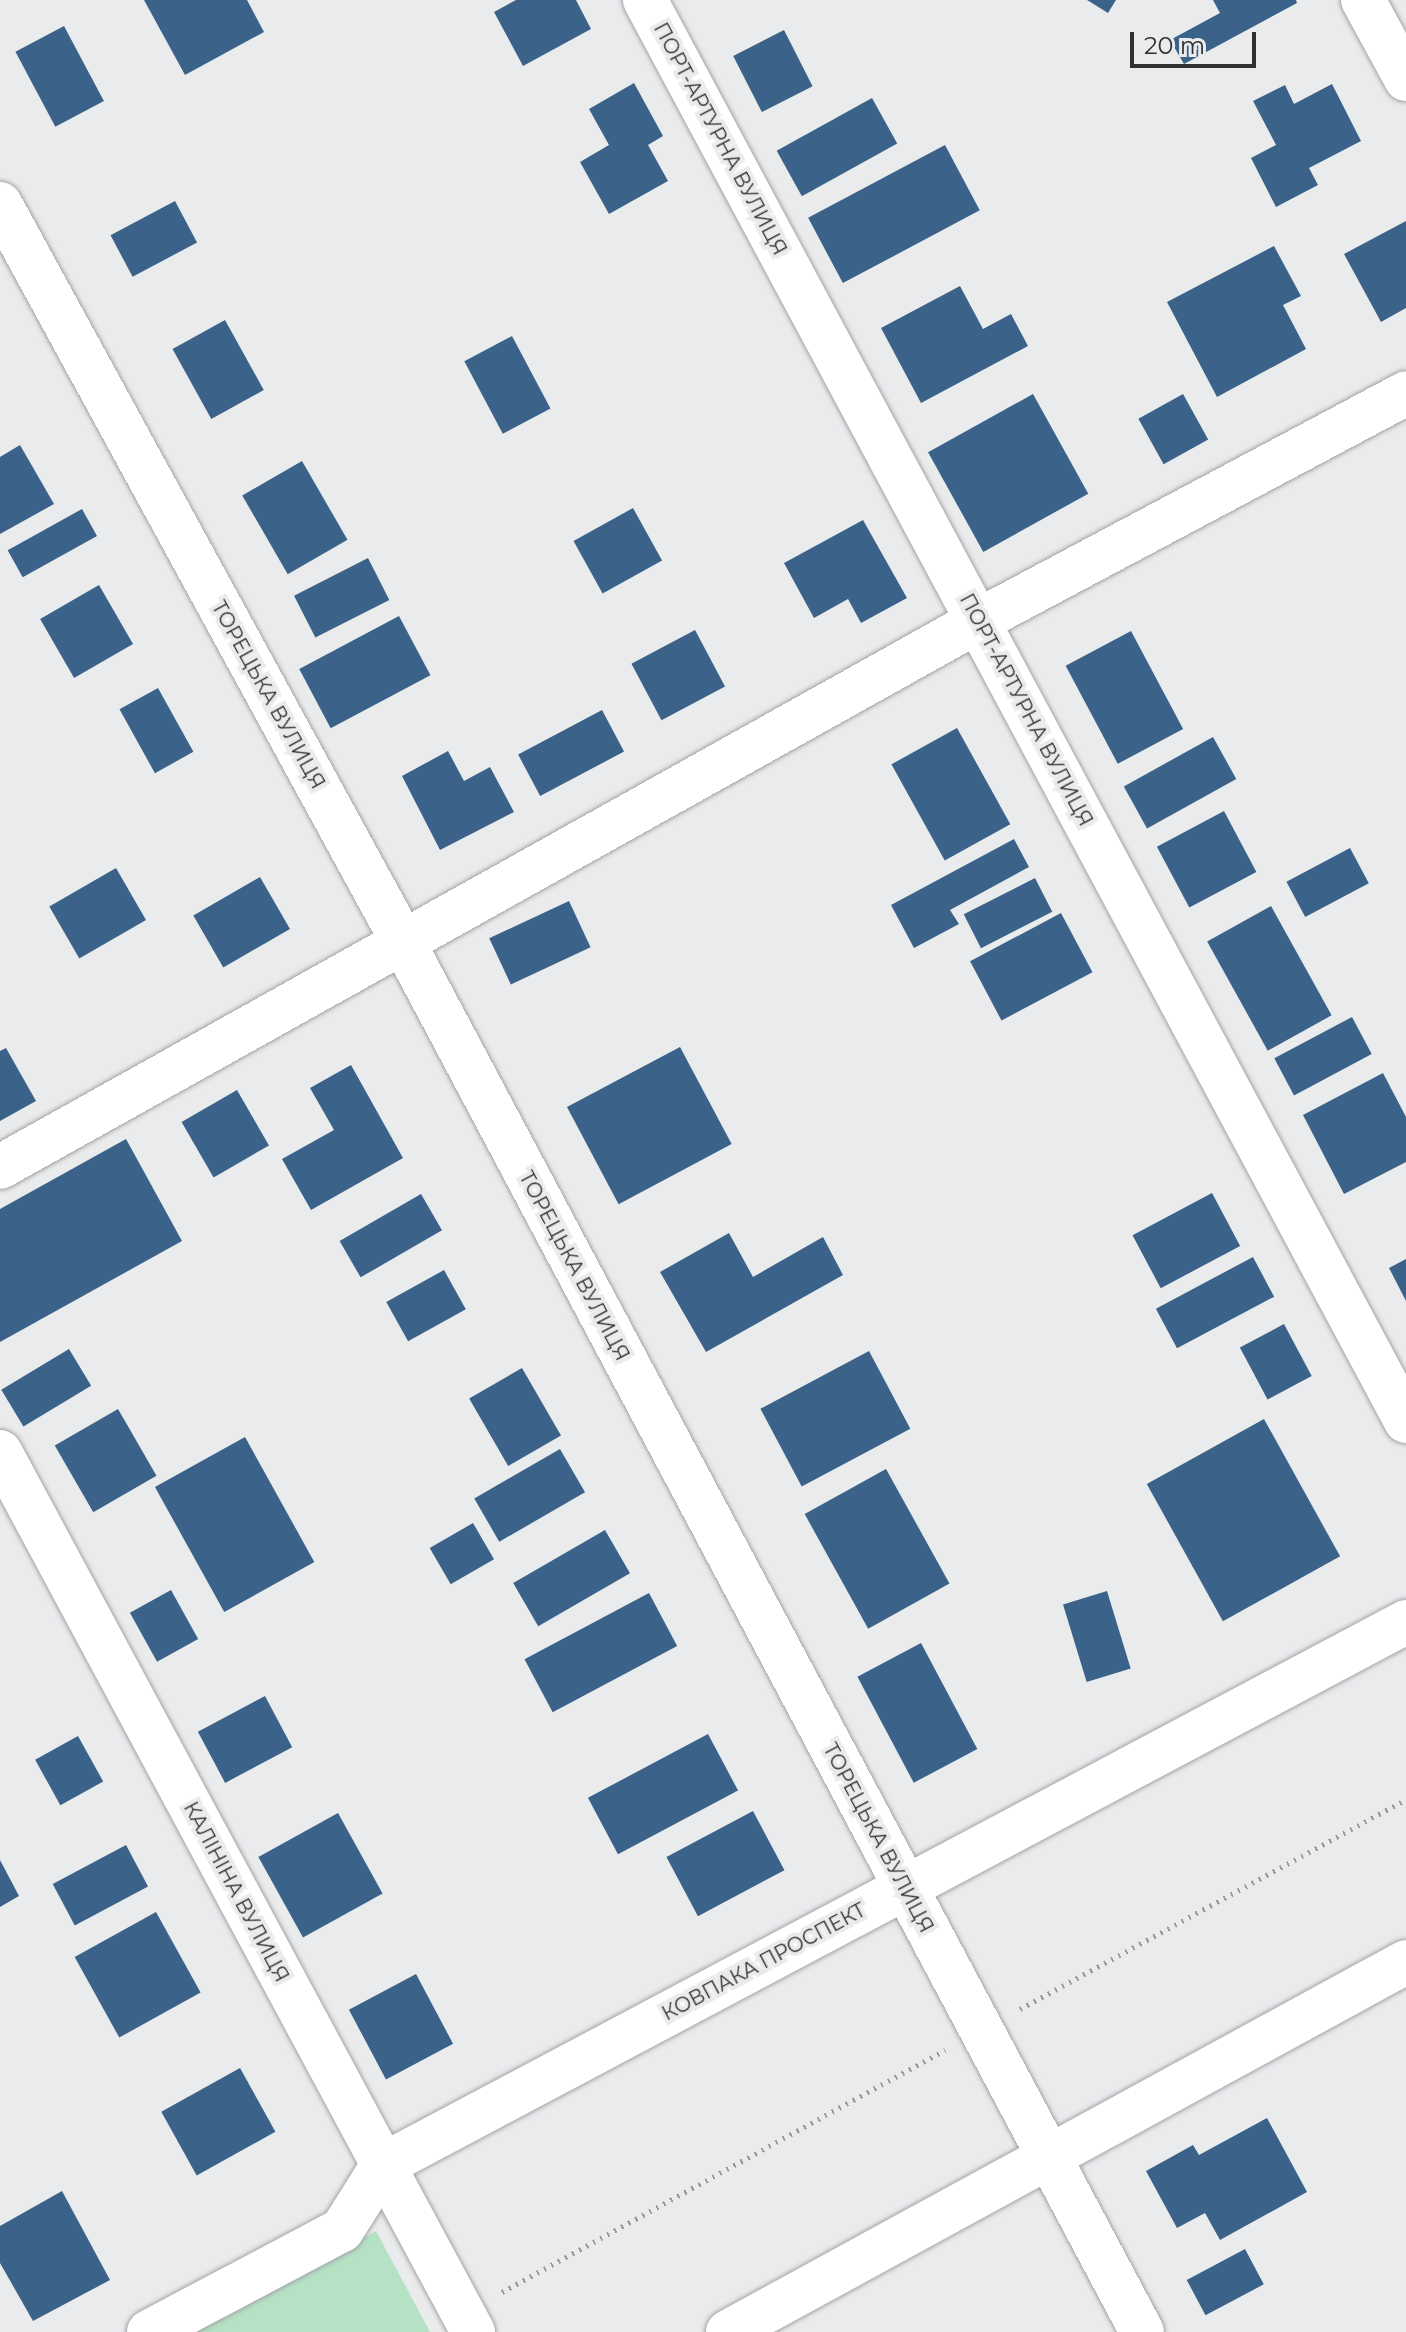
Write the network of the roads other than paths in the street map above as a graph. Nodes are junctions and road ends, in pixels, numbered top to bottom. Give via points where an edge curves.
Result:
1 (645, 0) edge
2 (1363, 0) edge
3 (1406, 79) edge
4 (0, 204) edge
5 (1406, 393) edge
6 (978, 621) junction
7 (403, 942) junction
8 (0, 1167) edge
9 (1406, 1421) edge
10 (0, 1452) edge
11 (1406, 1622) edge
12 (904, 1888) junction
13 (1406, 1962) edge
14 (1047, 2156) junction
15 (383, 2165) junction
16 (149, 2332) edge
17 (473, 2332) edge
18 (728, 2332) edge
19 (1142, 2332) edge

1 - 6 street, ПОРТ-АРТУРНА ВУЛИЦЯ
2 - 3 street
4 - 7 street, ТОРЕЦЬКА ВУЛИЦЯ
5 - 6 street
6 - 7 street
6 - 9 street, ПОРТ-АРТУРНА ВУЛИЦЯ
7 - 8 street
7 - 12 street, ТОРЕЦЬКА ВУЛИЦЯ
10 - 15 street, КАЛІНІНА ВУЛИЦЯ
11 - 12 street, КОВПАКА ПРОСПЕКТ
12 - 14 street, ТОРЕЦЬКА ВУЛИЦЯ
12 - 15 street, КОВПАКА ПРОСПЕКТ
13 - 14 street
14 - 18 street
14 - 19 street, ТОРЕЦЬКА ВУЛИЦЯ
15 - 16 street, КОВПАКА ПРОСПЕКТ via 342,2230
15 - 17 street, КАЛІНІНА ВУЛИЦЯ

